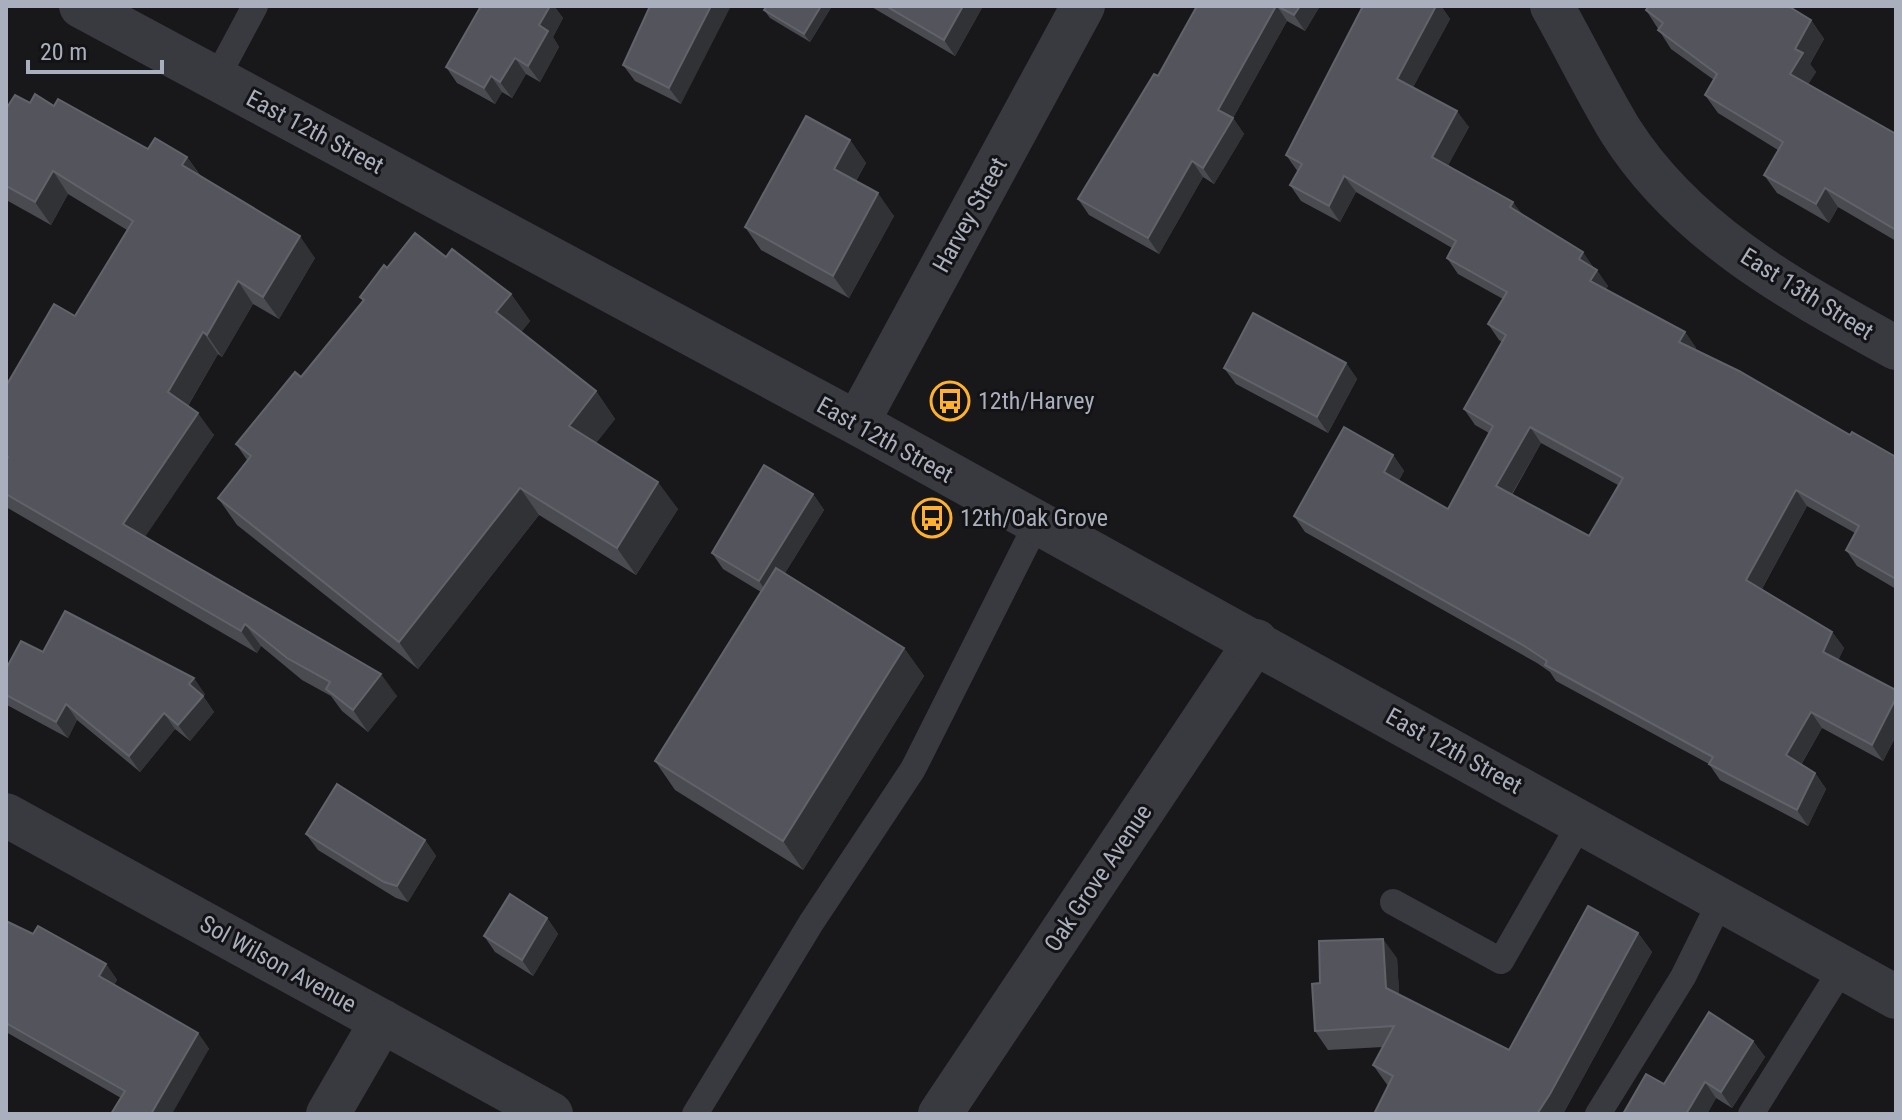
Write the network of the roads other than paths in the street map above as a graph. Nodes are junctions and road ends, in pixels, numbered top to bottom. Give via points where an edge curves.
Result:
1 (81, 6) edge
2 (255, 6) edge
3 (1083, 6) edge
4 (1552, 6) edge
5 (127, 17) edge
6 (216, 79) junction
7 (1896, 348) edge
8 (857, 423) junction
9 (1037, 523) junction
10 (1256, 641) junction
11 (6, 815) edge
12 (1581, 822) junction
13 (1721, 900) junction
14 (1393, 902) dead end
15 (1843, 967) junction
16 (1896, 997) edge
17 (382, 1021) junction
18 (328, 1114) edge
19 (551, 1114) edge
20 (695, 1114) edge
21 (940, 1114) edge
22 (1598, 1114) edge
23 (1751, 1114) edge

1 - 5 street, East 12th Street
2 - 6 lane
3 - 8 street, Harvey Street
4 - 7 street, East 13th Street via 1621,131 1703,225 1753,265
5 - 6 street, East 12th Street
6 - 8 street, East 12th Street
8 - 9 street, East 12th Street
9 - 10 street, East 12th Street
9 - 20 lane via 913,769
10 - 12 street, East 12th Street
10 - 21 street, Oak Grove Avenue
11 - 17 street, Sol Wilson Avenue
12 - 13 street, East 12th Street
12 - 14 lane via 1501,961
13 - 15 street, East 12th Street
13 - 22 lane via 1683,977
15 - 16 street, East 12th Street
15 - 23 lane
17 - 18 street
17 - 19 street, Sol Wilson Avenue

